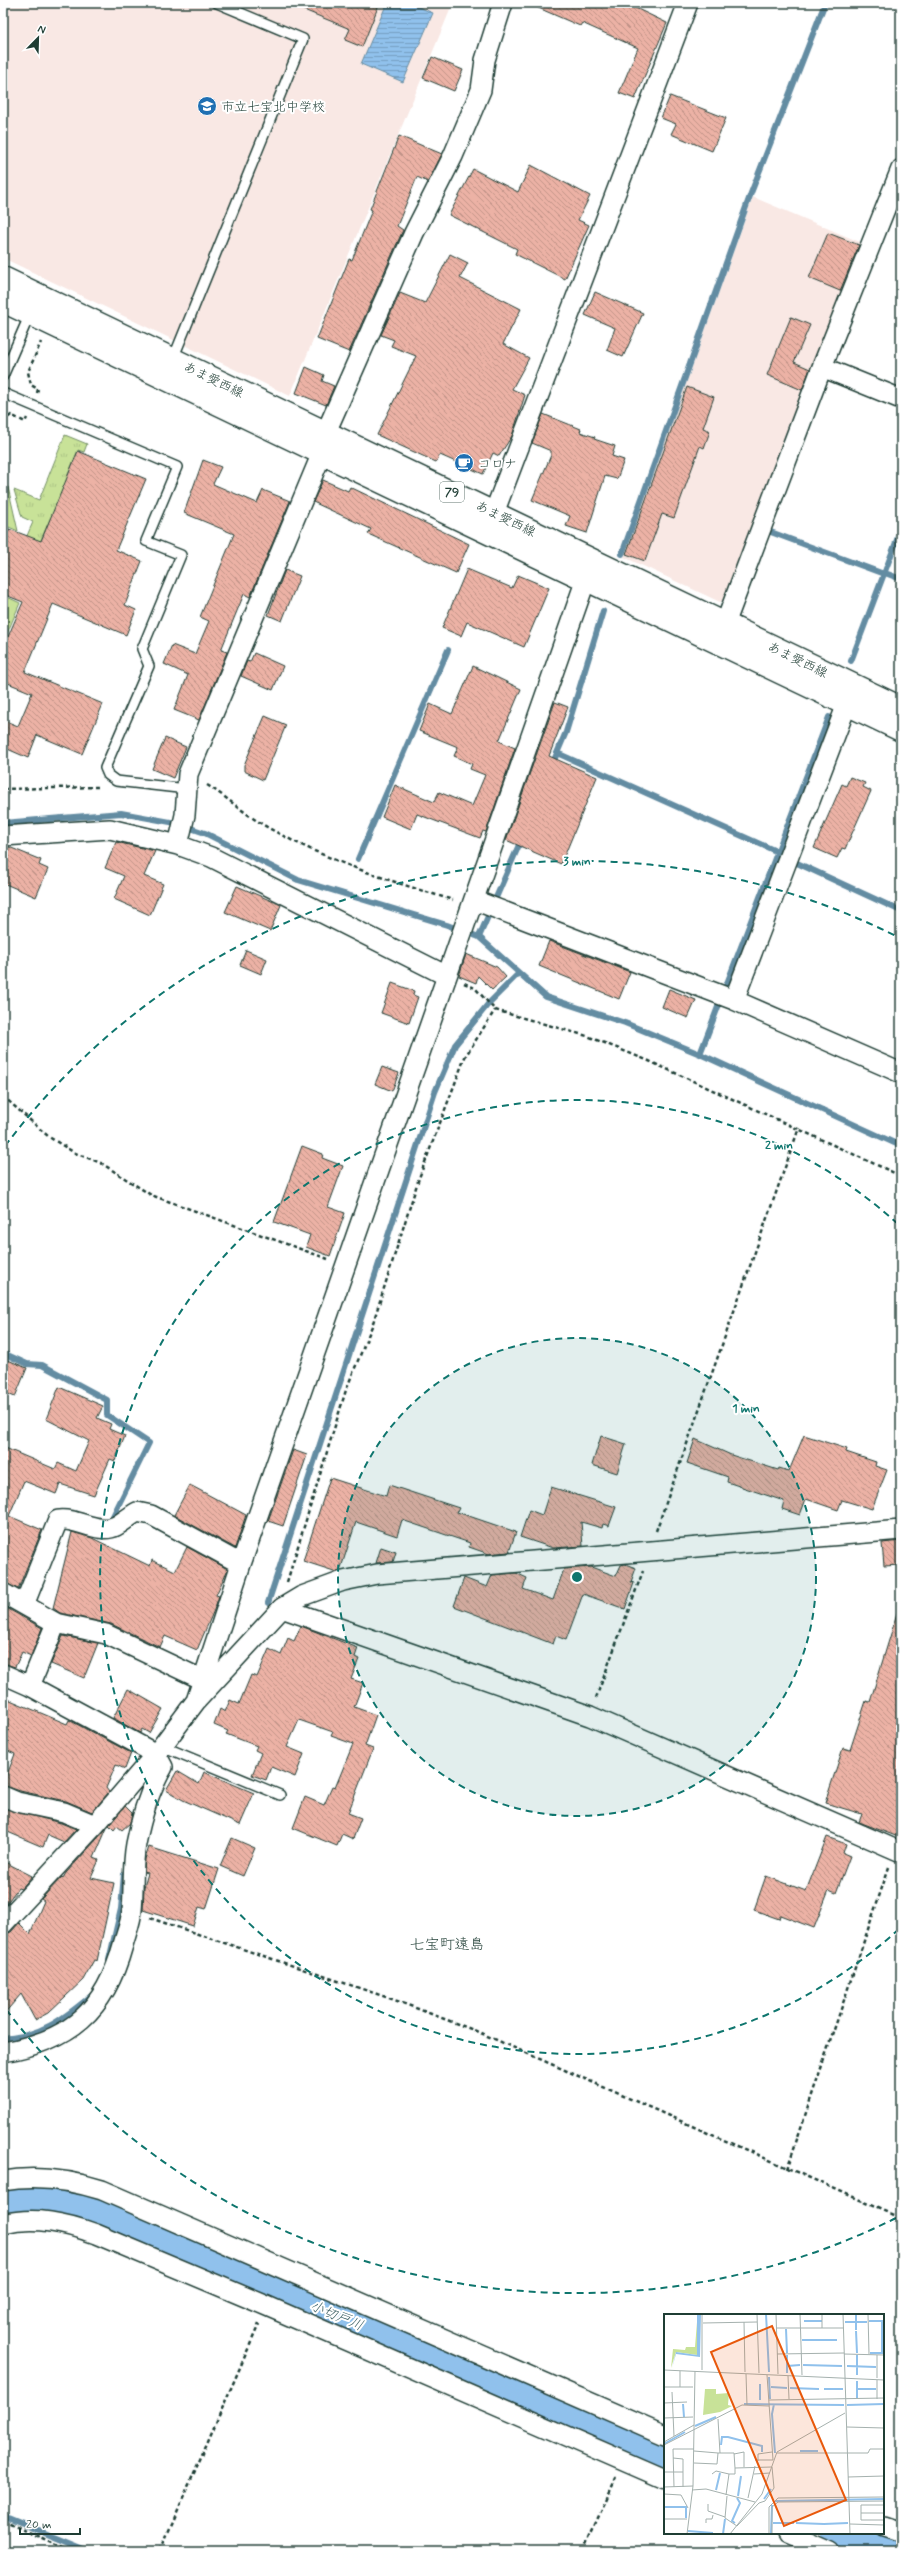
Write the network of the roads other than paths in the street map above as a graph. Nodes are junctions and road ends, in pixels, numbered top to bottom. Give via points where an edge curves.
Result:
1 (217, 3) edge
2 (503, 3) edge
3 (688, 3) edge
4 (901, 169) edge
5 (3, 278) edge
6 (3, 301) edge
7 (30, 314) junction
8 (173, 359) junction
9 (822, 367) junction
10 (3, 376) edge
11 (3, 393) edge
12 (901, 399) edge
13 (324, 443) junction
14 (494, 513) junction
15 (586, 579) junction
16 (725, 624) junction
17 (847, 704) junction
18 (901, 708) edge
19 (901, 730) edge
20 (188, 781) junction
21 (3, 836) edge
22 (179, 840) junction
23 (471, 909) junction
24 (447, 976) junction
25 (726, 997) junction
26 (901, 1073) edge
27 (901, 1530) edge
28 (241, 1564) junction
29 (3, 1593) edge
30 (24, 1605) junction
31 (282, 1608) junction
32 (56, 1623) junction
33 (3, 1674) edge
34 (201, 1679) junction
35 (30, 1686) junction
36 (196, 1701) junction
37 (159, 1750) junction
38 (280, 1795) dead end
39 (3, 1796) edge
40 (95, 1825) junction
41 (898, 1850) edge
42 (3, 1924) edge
43 (3, 2052) edge
44 (3, 2181) edge
45 (3, 2224) edge
46 (664, 2435) edge
47 (664, 2479) edge
48 (884, 2526) edge
49 (901, 2532) edge
50 (791, 2534) edge
51 (830, 2551) edge

1 - 8 lane via 303,39
2 - 13 street via 487,52 481,90
3 - 14 street
4 - 9 street
5 - 8 main road, あま愛西線 / 79
6 - 7 main road, あま愛西線 / 79
7 - 10 lane
7 - 13 main road, あま愛西線 / 79
8 - 13 main road, あま愛西線 / 79
9 - 12 street
9 - 16 street
11 - 20 lane via 177,467 146,541 181,555 142,649 148,666 106,768 108,775 116,781
13 - 14 main road, あま愛西線 / 79
13 - 15 main road, あま愛西線 / 79
13 - 20 street
14 - 16 main road, あま愛西線 / 79
15 - 17 main road, あま愛西線 / 79
15 - 23 street
16 - 18 main road, あま愛西線 / 79
17 - 19 main road, あま愛西線 / 79
17 - 25 street
20 - 22 street via 185,815
21 - 22 street via 110,829
22 - 24 street
23 - 24 street
23 - 25 street
24 - 28 street
25 - 26 street
27 - 31 street via 377,1574 343,1581 302,1596
28 - 30 street via 144,1513 137,1512 115,1527 102,1528 65,1519 58,1520
28 - 34 street
29 - 30 street
30 - 32 street
31 - 36 street
31 - 41 street via 590,1716
32 - 34 street via 106,1634
32 - 35 street
33 - 35 street
34 - 36 street
35 - 37 street
36 - 37 street
37 - 38 lane
37 - 40 street
37 - 43 street via 163,1767 155,1782 136,1844 132,1912 108,1989 99,2002 74,2025 53,2038 28,2048
39 - 40 street via 17,1802 64,1812
40 - 42 street
44 - 46 street via 35,2178 63,2180 102,2190
45 - 47 street via 18,2220 73,2225 267,2306
48 - 49 street
50 - 51 street

